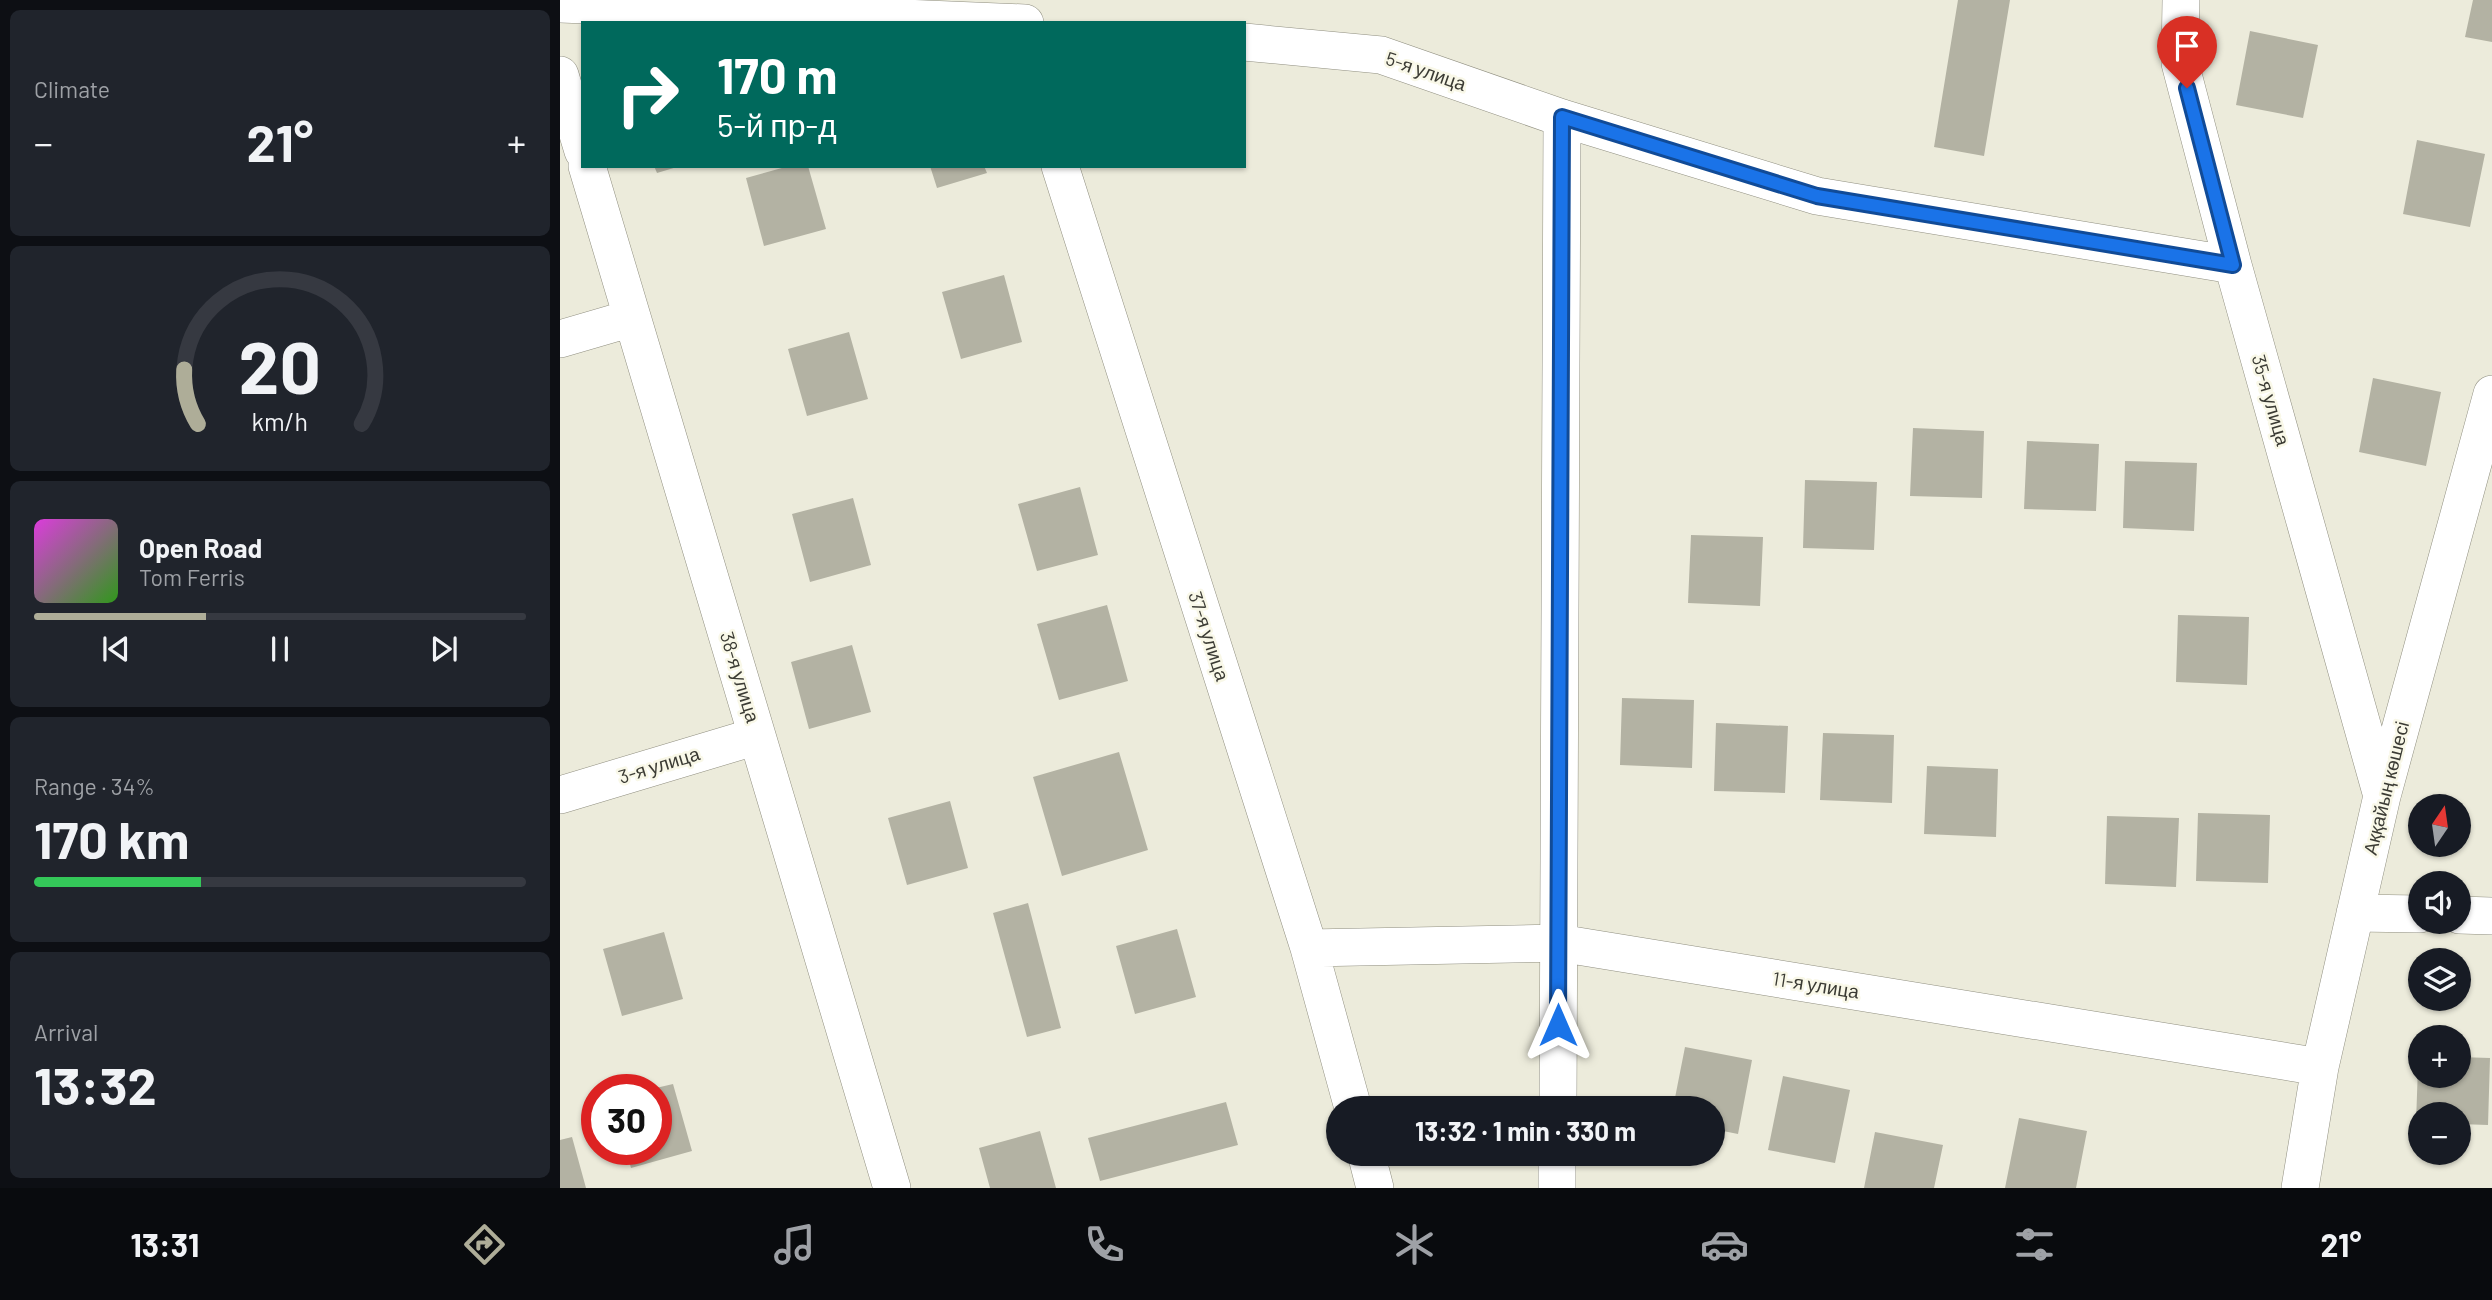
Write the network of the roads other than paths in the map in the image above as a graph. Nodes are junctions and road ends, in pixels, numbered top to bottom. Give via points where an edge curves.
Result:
1 (2180, 0) edge
2 (560, 5) edge
3 (1018, 17) edge
4 (1246, 42) edge
5 (560, 75) edge
6 (1562, 117) junction
7 (581, 144) edge
8 (588, 168) edge
9 (1061, 168) edge
10 (2233, 265) junction
11 (632, 318) junction
12 (560, 339) edge
13 (2492, 394) edge
14 (757, 736) junction
15 (560, 795) edge
16 (2382, 796) junction
17 (2355, 914) junction
18 (2408, 915) edge
19 (2471, 915) edge
20 (2492, 916) edge
21 (1559, 943) junction
22 (1309, 948) junction
23 (2320, 1068) junction
24 (1350, 1096) edge
25 (1558, 1096) edge
26 (1369, 1166) edge
27 (1557, 1166) edge
28 (881, 1185) edge
29 (1375, 1188) edge
30 (1557, 1188) edge
31 (2300, 1188) edge

1 - 10 street, 35-я улица via 2180,63
2 - 3 street
4 - 6 street, 5-я улица via 1381,55
5 - 7 street
6 - 10 street, 5-я улица via 1817,196
6 - 21 street
8 - 11 street, 38-я улица
9 - 22 street, 37-я улица
10 - 16 street, 35-я улица
11 - 12 street
11 - 14 street, 38-я улица
13 - 16 street, Аққайың көшесі
14 - 15 street, 3-я улица
14 - 28 street, 38-я улица
16 - 17 street, Аққайың көшесі
17 - 18 street
17 - 23 street, Аққайың көшесі
19 - 20 street
21 - 22 street, 11-я улица
21 - 23 street, 11-я улица
21 - 25 street
22 - 24 street, 37-я улица
23 - 31 street, Аққайың көшесі
26 - 29 street
27 - 30 street

